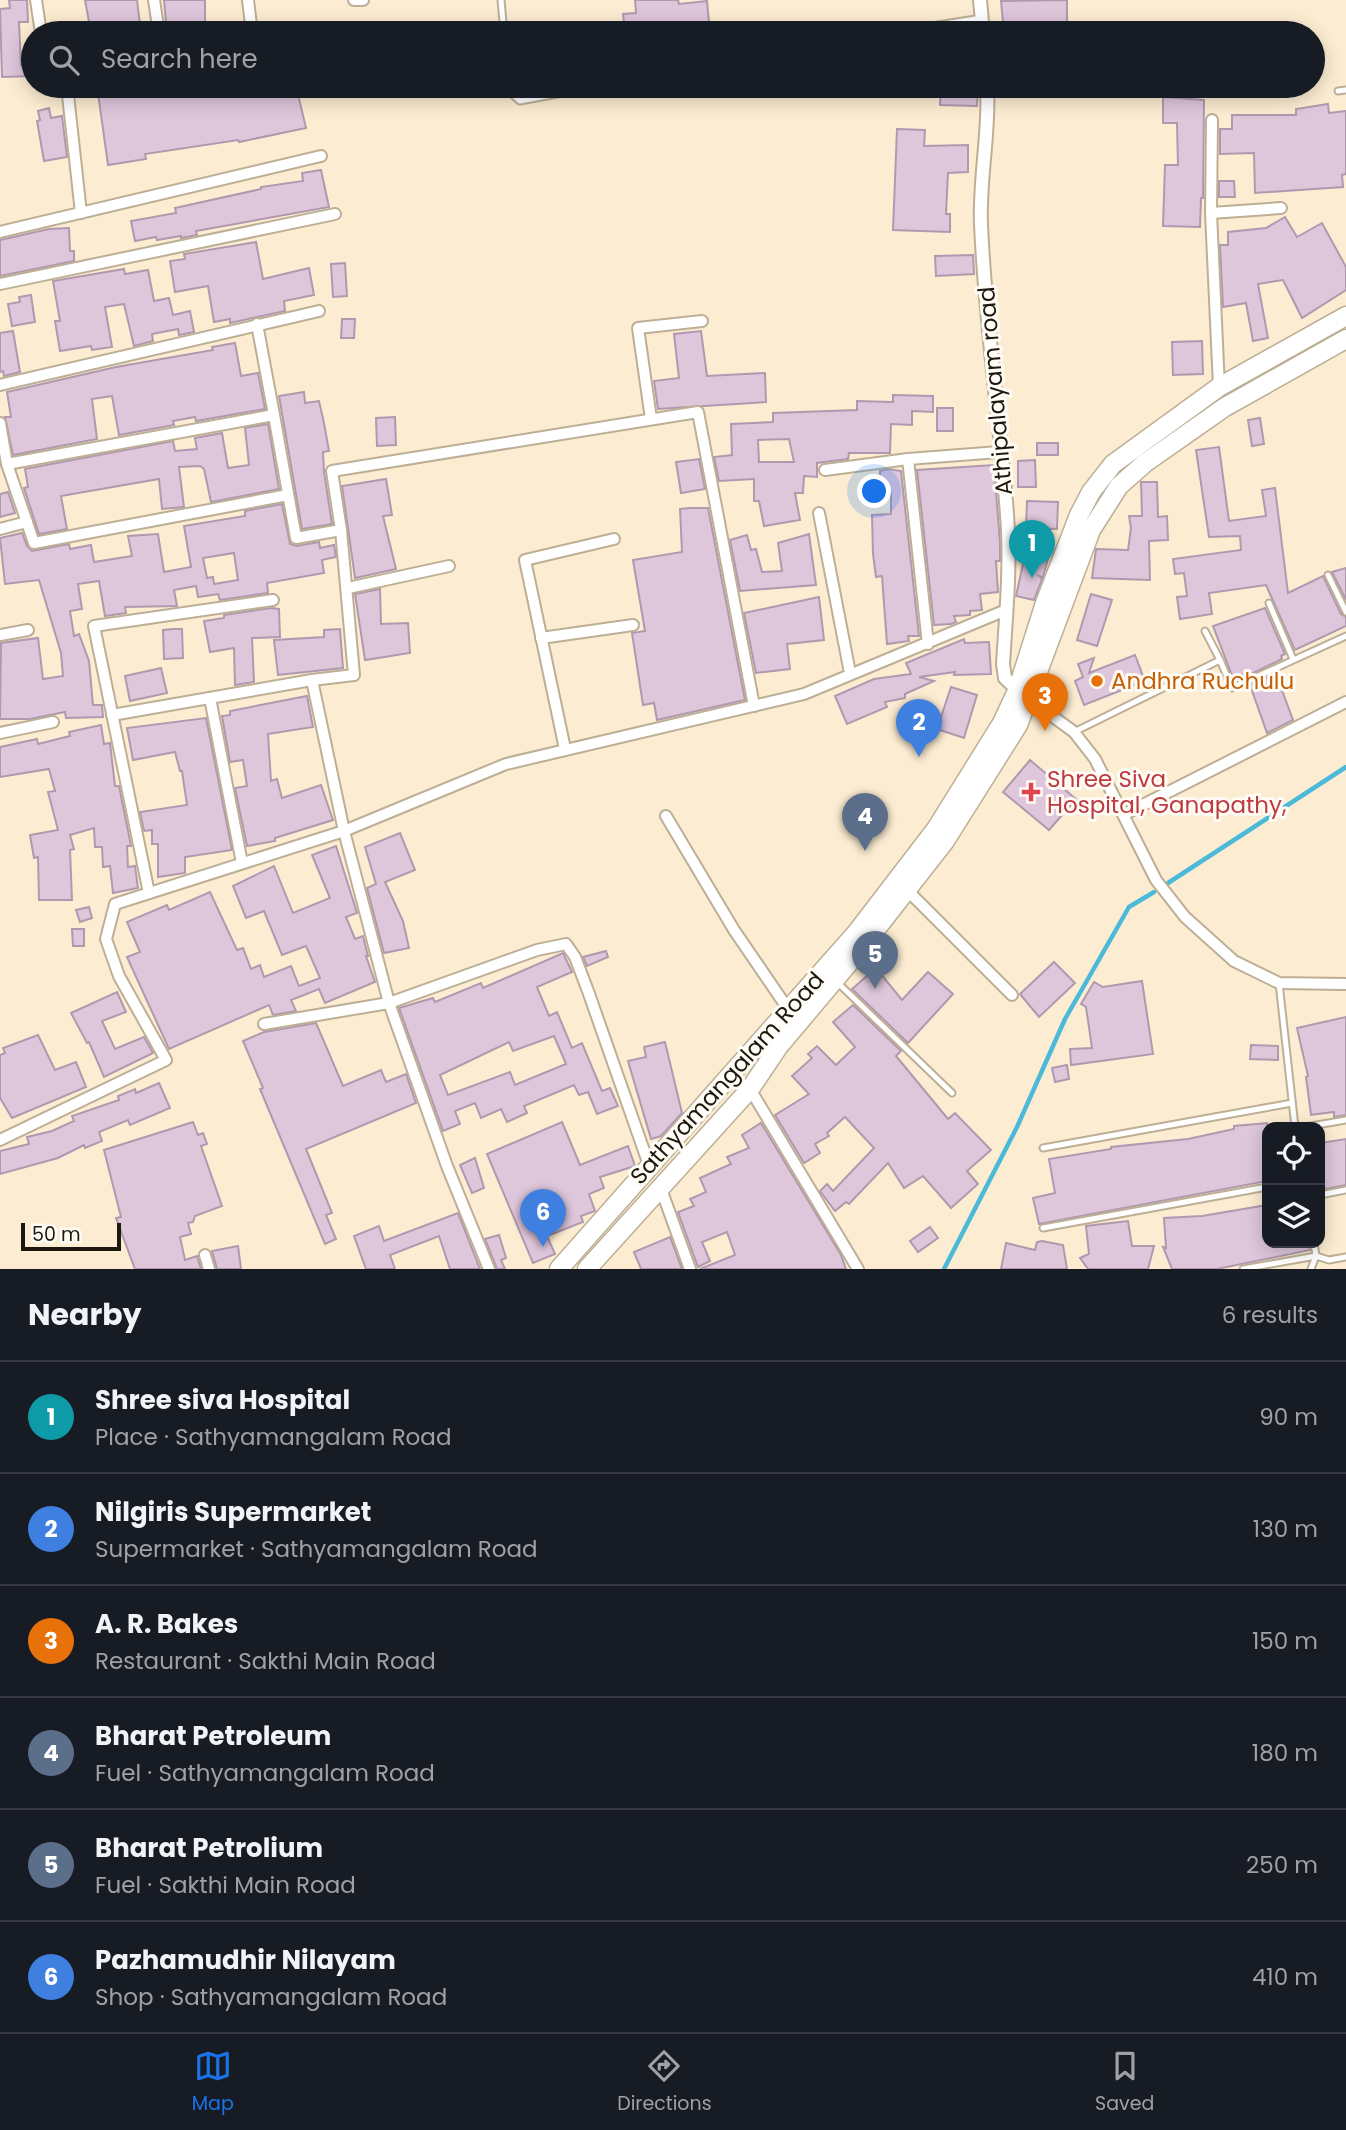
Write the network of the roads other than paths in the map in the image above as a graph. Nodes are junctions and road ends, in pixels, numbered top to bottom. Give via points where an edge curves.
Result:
1 (36, 0) edge
2 (153, 0) edge
3 (248, 0) edge
4 (354, 0) edge
5 (363, 0) edge
6 (500, 0) edge
7 (980, 0) edge
8 (982, 18) junction
9 (39, 21) edge
10 (157, 21) edge
11 (251, 21) edge
12 (503, 21) edge
13 (963, 21) edge
14 (982, 21) edge
15 (1346, 90) edge
16 (1338, 91) dead end
17 (68, 98) edge
18 (517, 98) edge
19 (536, 98) edge
20 (988, 98) edge
21 (1212, 120) dead end
22 (321, 156) dead end
23 (1280, 208) dead end
24 (81, 213) junction
25 (335, 214) dead end
26 (1211, 214) junction
27 (0, 230) edge
28 (0, 284) edge
29 (319, 311) dead end
30 (1346, 316) edge
31 (702, 321) dead end
32 (257, 324) junction
33 (1346, 340) edge
34 (0, 385) edge
35 (1219, 387) junction
36 (274, 415) junction
37 (651, 419) junction
38 (1, 429) edge
39 (999, 452) junction
40 (908, 459) junction
41 (7, 464) junction
42 (825, 470) dead end
43 (288, 495) junction
44 (819, 513) dead end
45 (27, 522) junction
46 (0, 529) edge
47 (341, 530) junction
48 (614, 539) dead end
49 (449, 566) dead end
50 (1328, 575) dead end
51 (348, 588) junction
52 (273, 600) dead end
53 (1269, 603) dead end
54 (1006, 610) junction
55 (1346, 612) edge
56 (633, 625) dead end
57 (29, 630) dead end
58 (1205, 631) dead end
59 (0, 635) edge
60 (1346, 636) edge
61 (541, 638) junction
62 (928, 643) junction
63 (1293, 659) junction
64 (1220, 660) junction
65 (850, 673) junction
66 (312, 680) junction
67 (1023, 695) junction
68 (210, 698) junction
69 (1346, 702) edge
70 (754, 706) junction
71 (113, 715) junction
72 (53, 722) dead end
73 (1074, 732) junction
74 (0, 733) edge
75 (565, 749) junction
76 (1125, 814) junction
77 (666, 816) dead end
78 (344, 831) junction
79 (242, 863) junction
80 (906, 889) junction
81 (149, 893) junction
82 (835, 979) junction
83 (1279, 983) junction
84 (1346, 984) edge
85 (1012, 995) dead end
86 (389, 1003) junction
87 (788, 1009) junction
88 (264, 1024) dead end
89 (750, 1089) junction
90 (952, 1093) dead end
91 (1292, 1103) junction
92 (1346, 1120) edge
93 (1295, 1122) edge
94 (1325, 1124) edge
95 (0, 1140) edge
96 (1043, 1148) dead end
97 (649, 1165) junction
98 (1262, 1188) edge
99 (661, 1189) junction
100 (1346, 1190) edge
101 (1325, 1194) edge
102 (1043, 1228) dead end
103 (1315, 1248) edge
104 (205, 1255) dead end
105 (1316, 1256) junction
106 (1346, 1257) edge
107 (209, 1269) edge
108 (489, 1269) edge
109 (559, 1269) edge
110 (587, 1269) edge
111 (690, 1269) edge
112 (858, 1269) edge
113 (1243, 1269) edge
114 (1311, 1269) edge

1 - 9 street
2 - 10 street
3 - 11 street
4 - 5 street
6 - 12 lane
7 - 8 street
8 - 13 lane
8 - 14 street
15 - 16 lane
17 - 24 street
18 - 19 lane
20 - 39 street, Athipalayam road via 981,220
21 - 26 street
22 - 24 street
23 - 26 street
24 - 27 street
25 - 28 street
26 - 35 street
29 - 32 street
30 - 35 highway, Sathyamangalam Road
31 - 37 street via 638,328
32 - 34 street
32 - 36 street
33 - 67 highway via 1225,407 1119,486 1091,530
35 - 67 highway, Sathyamangalam Road via 1113,464 1091,492 1045,603
36 - 41 street
36 - 43 street
37 - 47 street via 332,471
37 - 70 street via 698,412
38 - 41 street
39 - 40 street
39 - 54 street, Athipalayam road via 1007,515
40 - 42 street
40 - 62 street
41 - 45 street
43 - 45 street via 34,543
43 - 47 street via 296,538
44 - 65 street
45 - 46 street
47 - 51 street
48 - 61 street via 525,560
49 - 51 street
50 - 55 lane
51 - 66 street via 354,675
52 - 71 street via 94,626
53 - 63 lane
54 - 62 street
54 - 67 street, Athipalayam road via 1005,678
56 - 61 street
57 - 59 street
58 - 64 lane
60 - 63 lane
61 - 75 street
62 - 65 street
63 - 64 lane via 1232,688
64 - 73 lane
65 - 70 street via 804,694
66 - 68 street
66 - 78 street
67 - 73 street
67 - 80 highway via 1018,726 945,841
67 - 87 highway, Sathyamangalam Road via 936,829 857,932
68 - 71 street
68 - 79 street
69 - 76 street
70 - 75 street
71 - 81 street
72 - 74 street
73 - 76 street via 1095,759
75 - 78 street via 506,764
76 - 83 street via 1156,880 1185,917 1234,961
77 - 87 street
78 - 79 street
78 - 86 street
79 - 81 street
80 - 82 highway
80 - 85 street
81 - 95 street via 115,904 106,939 118,976 166,1060
82 - 89 highway
82 - 90 lane
83 - 84 street
83 - 91 lane
86 - 88 street
86 - 97 street via 566,944 588,990
86 - 108 street
87 - 97 highway, Sathyamangalam Road
89 - 99 highway
89 - 112 street
91 - 93 lane
91 - 96 lane
92 - 94 lane
97 - 109 highway, Sathyamangalam Road
98 - 102 lane
99 - 110 highway
99 - 111 street
100 - 101 lane
103 - 105 lane
104 - 107 street
105 - 106 lane via 1329,1260
105 - 113 lane
105 - 114 lane

